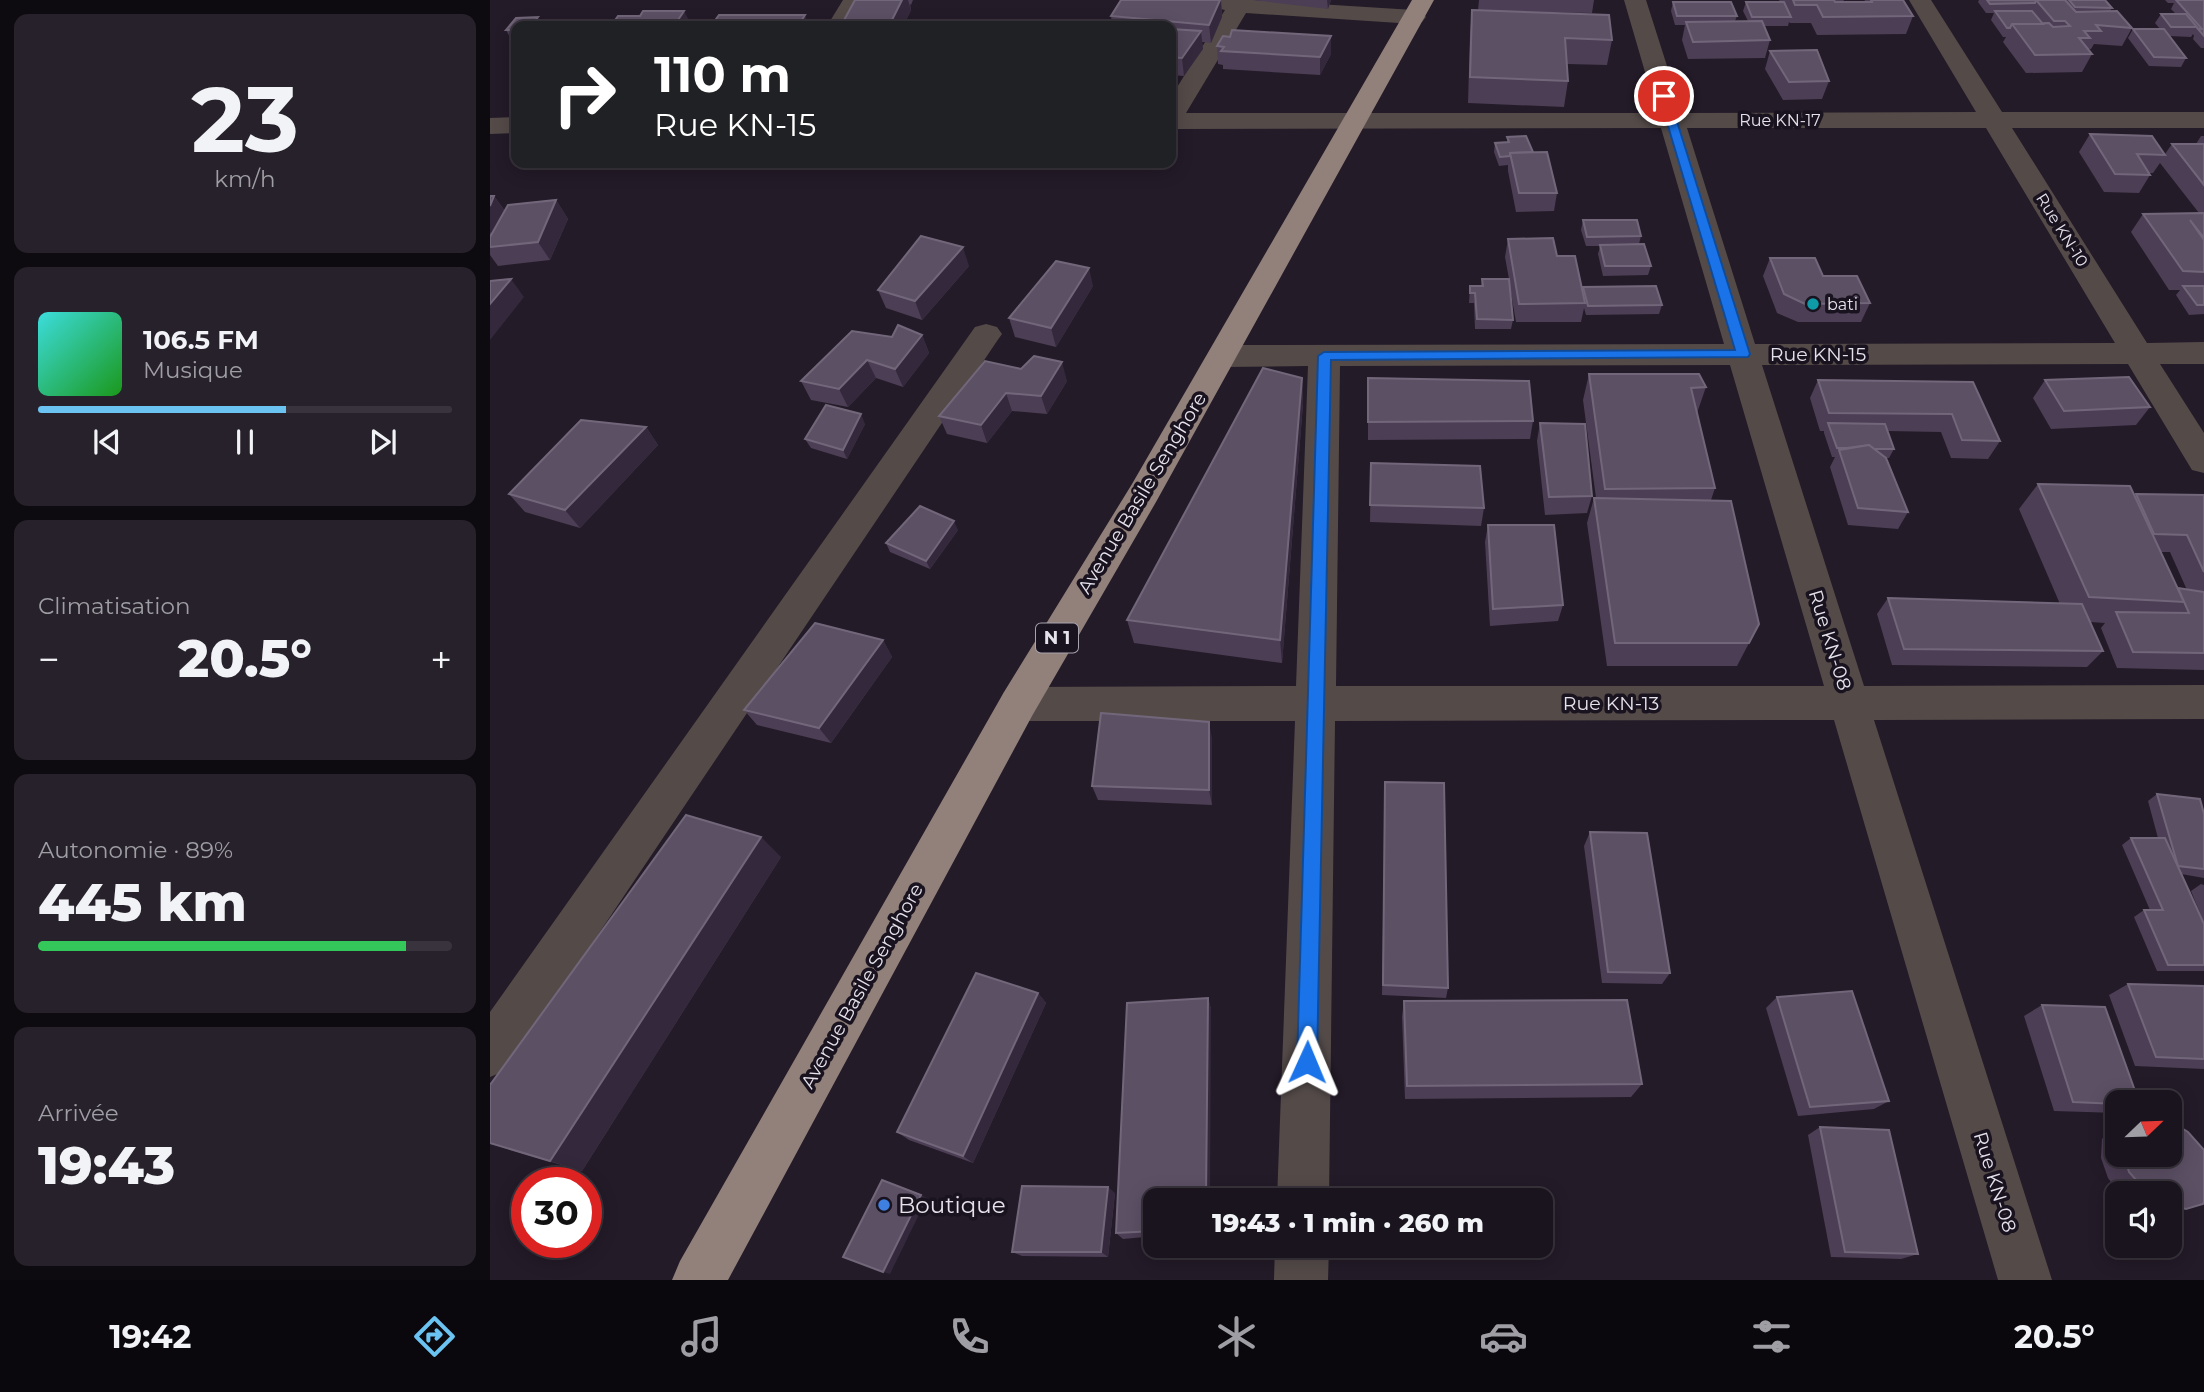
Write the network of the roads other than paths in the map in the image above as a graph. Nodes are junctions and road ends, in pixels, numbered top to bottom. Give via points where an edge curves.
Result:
1 (854, 0) edge
2 (1211, 0) edge
3 (1635, 0) edge
4 (1920, 0) edge
5 (1239, 6) junction
6 (1419, 8) edge
7 (842, 21) edge
8 (1176, 111) edge
9 (1176, 119) edge
10 (1356, 120) junction
11 (1671, 120) junction
12 (1994, 120) junction
13 (2204, 120) edge
14 (490, 125) edge
15 (511, 125) edge
16 (986, 334) dead end
17 (2137, 353) junction
18 (2204, 353) edge
19 (1743, 354) junction
20 (1223, 356) junction
21 (1324, 356) junction
22 (2204, 461) edge
23 (1849, 702) junction
24 (2204, 702) edge
25 (1316, 703) junction
26 (1018, 704) junction
27 (490, 1053) edge
28 (1303, 1188) edge
29 (1302, 1258) edge
30 (699, 1280) edge
31 (1301, 1280) edge
32 (2025, 1280) edge

1 - 7 street
2 - 5 street
3 - 11 street, Rue KN-08
4 - 12 street, Rue KN-10
5 - 6 street
5 - 8 street
6 - 10 highway, Avenue Basile Senghore / N 1
9 - 10 street, Rue KN-17
10 - 11 street, Rue KN-17
10 - 20 highway, Avenue Basile Senghore / N 1
11 - 12 street, Rue KN-17
11 - 19 street, Rue KN-08
12 - 13 street, Rue KN-17
12 - 17 street, Rue KN-10
14 - 15 street
16 - 27 street
17 - 18 street, Rue KN-15
17 - 19 street, Rue KN-15
17 - 22 street, Rue KN-10
19 - 21 street, Rue KN-15
19 - 23 street, Rue KN-08
20 - 21 street, Rue KN-15
20 - 26 highway, Avenue Basile Senghore / N 1
21 - 25 street
23 - 24 street, Rue KN-13
23 - 25 street, Rue KN-13
23 - 32 street, Rue KN-08
25 - 26 street, Rue KN-13
25 - 28 street
26 - 30 highway, Avenue Basile Senghore / N 1
29 - 31 street

